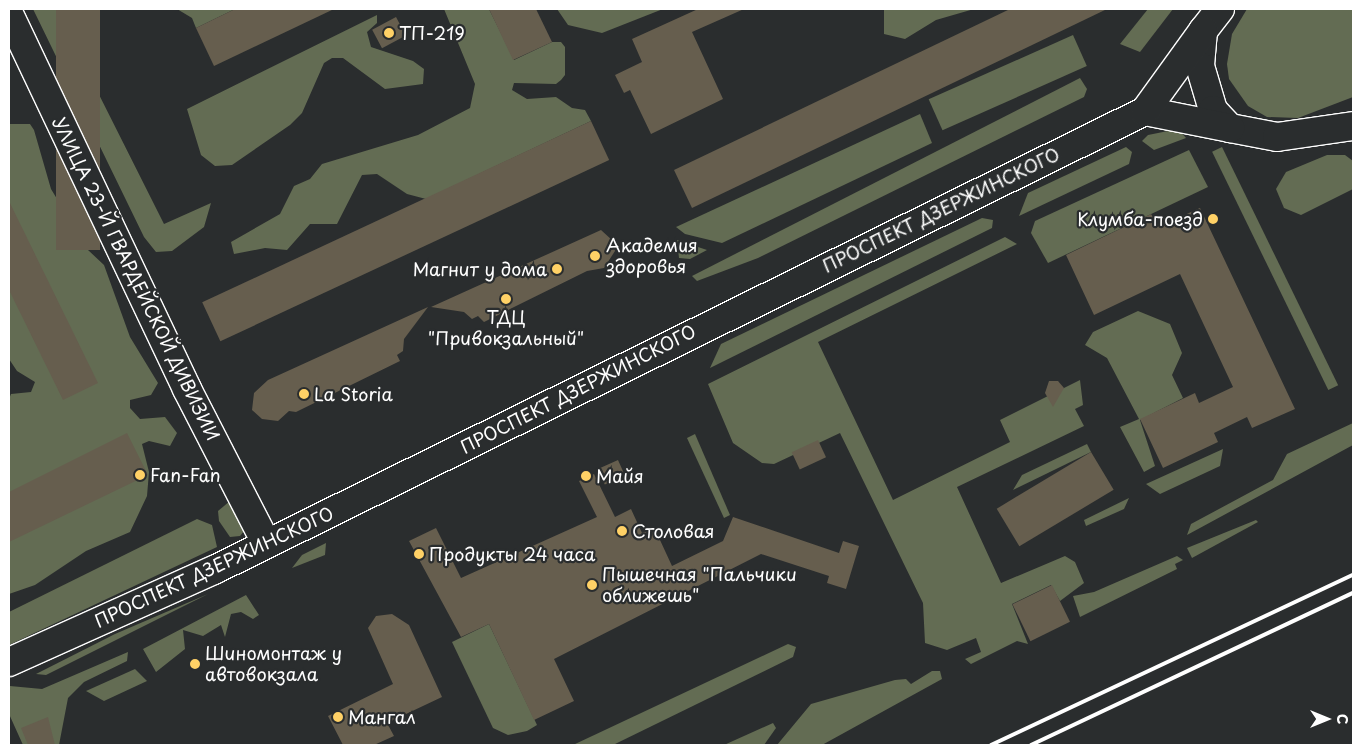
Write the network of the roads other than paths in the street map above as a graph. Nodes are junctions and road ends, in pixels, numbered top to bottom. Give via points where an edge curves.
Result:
1 (1220, 9) edge
2 (9, 14) edge
3 (1203, 31) junction
4 (1145, 111) junction
5 (1353, 126) edge
6 (1230, 128) junction
7 (266, 544) junction
8 (9, 662) edge

1 - 3 main road
2 - 7 main road, УЛИЦА 23-Й ГВАРДЕЙСКОЙ ДИВИЗИИ via 187,389
3 - 4 main road
3 - 6 main road via 1200,66 1205,93
4 - 6 main road
4 - 7 main road, ПРОСПЕКТ ДЗЕРЖИНСКОГО
5 - 6 main road via 1277,137
7 - 8 main road, ПРОСПЕКТ ДЗЕРЖИНСКОГО

